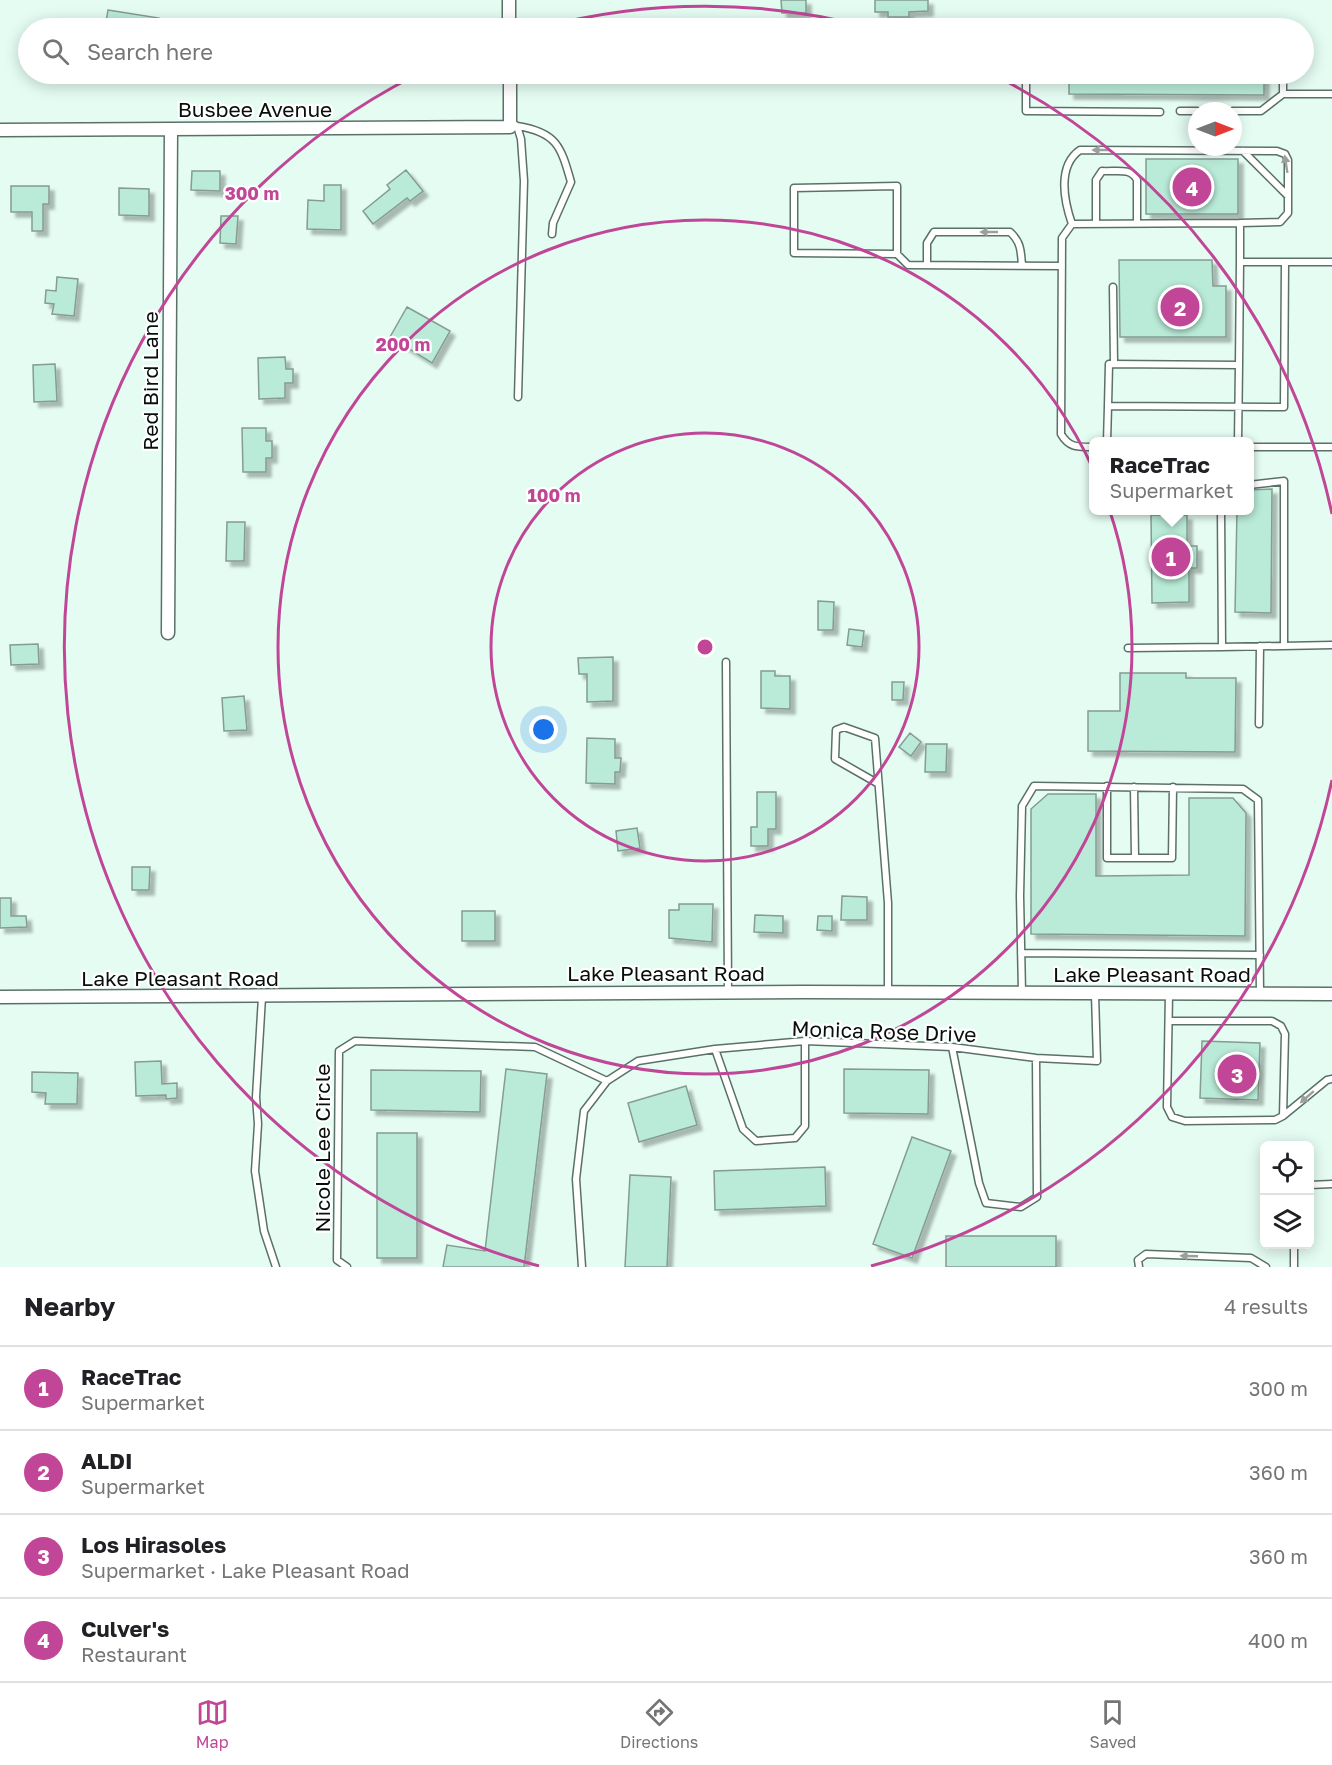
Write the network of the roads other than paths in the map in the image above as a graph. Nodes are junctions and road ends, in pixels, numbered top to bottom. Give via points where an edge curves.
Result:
1 (509, 0) edge
2 (509, 18) edge
3 (510, 84) edge
4 (1026, 84) edge
5 (1283, 84) edge
6 (1283, 94) junction
7 (1332, 94) edge
8 (1180, 111) dead end
9 (1188, 111) edge
10 (1242, 111) edge
11 (1160, 112) dead end
12 (512, 125) junction
13 (171, 129) junction
14 (0, 130) edge
15 (1243, 151) junction
16 (1288, 196) junction
17 (1240, 223) junction
18 (1072, 224) junction
19 (1096, 224) junction
20 (1137, 224) junction
21 (552, 234) dead end
22 (897, 254) junction
23 (1240, 262) junction
24 (1285, 262) junction
25 (1332, 262) edge
26 (927, 265) junction
27 (1022, 266) junction
28 (1062, 266) junction
29 (1113, 287) dead end
30 (1114, 364) junction
31 (1239, 365) junction
32 (518, 397) dead end
33 (1108, 406) junction
34 (1238, 407) junction
35 (1107, 437) edge
36 (1238, 437) edge
37 (1089, 447) edge
38 (1254, 447) edge
39 (1332, 447) edge
40 (1254, 485) edge
41 (1221, 515) edge
42 (168, 633) dead end
43 (1332, 645) edge
44 (1260, 646) junction
45 (1284, 646) junction
46 (1222, 647) junction
47 (1128, 648) dead end
48 (726, 662) dead end
49 (1259, 724) dead end
50 (877, 783) junction
51 (1107, 786) junction
52 (1134, 787) junction
53 (1173, 787) junction
54 (1135, 858) junction
55 (1021, 953) junction
56 (1260, 954) junction
57 (728, 992) junction
58 (888, 993) junction
59 (1022, 993) junction
60 (1095, 994) junction
61 (1169, 994) junction
62 (1260, 994) junction
63 (1332, 994) edge
64 (0, 997) edge
65 (262, 997) junction
66 (1169, 1021) junction
67 (805, 1041) junction
68 (952, 1047) junction
69 (716, 1050) junction
70 (1036, 1058) junction
71 (1332, 1079) edge
72 (607, 1082) junction
73 (1283, 1116) junction
74 (1332, 1184) edge
75 (1314, 1185) edge
76 (1294, 1249) edge
77 (276, 1267) edge
78 (347, 1267) edge
79 (582, 1267) edge
80 (1139, 1267) edge
81 (1266, 1267) edge
82 (1294, 1267) edge

1 - 2 street
3 - 12 street
4 - 11 lane via 1026,111
5 - 6 lane
6 - 7 lane
6 - 10 lane via 1261,111
8 - 9 lane
12 - 13 street, Busbee Avenue
12 - 21 lane via 534,128 560,146 571,182
12 - 32 lane via 521,139 524,181
13 - 14 street, Busbee Avenue
13 - 42 street, Red Bird Lane
15 - 16 lane
16 -> 15 lane via 1285,154
15 -> 18 lane via 1080,150 1066,165 1065,206
16 - 17 lane via 1285,218 1280,222
17 - 20 lane
17 - 23 lane
18 - 19 lane
18 - 28 lane via 1062,238
19 - 20 lane
19 - 20 lane via 1096,180 1102,171 1135,175
22 - 22 lane via 794,253 794,188 897,186
22 - 26 lane via 908,265
23 - 24 lane
23 - 31 lane
24 - 25 lane
24 - 34 lane via 1284,407
26 - 27 lane
27 -> 26 lane via 1021,249 1010,232 934,232 927,243
27 - 28 lane
28 - 37 lane via 1061,434 1066,443
29 - 30 lane
30 - 31 lane
30 - 33 lane via 1109,364
31 - 34 lane
33 - 34 lane
33 - 35 lane
34 - 36 lane
38 - 39 lane
40 - 45 lane via 1284,482
41 - 46 lane
43 - 45 lane
44 - 45 lane
44 - 46 lane
44 - 49 lane
46 - 47 lane
48 - 57 lane
50 - 50 lane via 875,738 844,727 836,730 835,759
50 - 58 lane via 888,903
51 - 52 lane
51 - 54 lane via 1107,858
51 - 55 lane via 1034,786 1022,806
52 - 53 lane
52 - 54 lane
53 - 54 lane via 1172,858
53 - 56 lane via 1243,789 1258,800
55 - 56 lane
55 - 59 lane
56 - 62 lane
57 - 58 street, Lake Pleasant Road
57 - 65 street, Lake Pleasant Road
58 - 59 street, Lake Pleasant Road
59 - 60 street, Lake Pleasant Road
60 - 61 street, Lake Pleasant Road
60 - 70 lane, Monica Rose Drive via 1096,1061
61 - 62 street, Lake Pleasant Road
61 - 66 lane
62 - 63 street, Lake Pleasant Road
64 - 65 street, Lake Pleasant Road
65 - 77 lane via 255,1171 264,1231
66 - 73 lane via 1272,1021 1281,1026 1285,1034
66 - 73 lane via 1167,1107 1172,1117 1185,1121 1275,1120
67 - 68 lane, Monica Rose Drive
67 - 69 lane, Monica Rose Drive
67 - 69 lane via 805,1126 795,1138 756,1141 743,1129
68 - 70 lane, Monica Rose Drive
68 - 70 lane via 986,1203 1021,1207 1037,1197
69 - 72 lane, Monica Rose Drive via 638,1061
71 -> 73 lane
72 - 78 lane, Nicole Lee Circle via 535,1047 356,1041 339,1051 338,1260
72 - 79 lane, Monica Rose Drive via 584,1111 576,1179
74 - 75 lane
76 - 82 lane
81 -> 80 lane via 1251,1258 1146,1254 1138,1260

